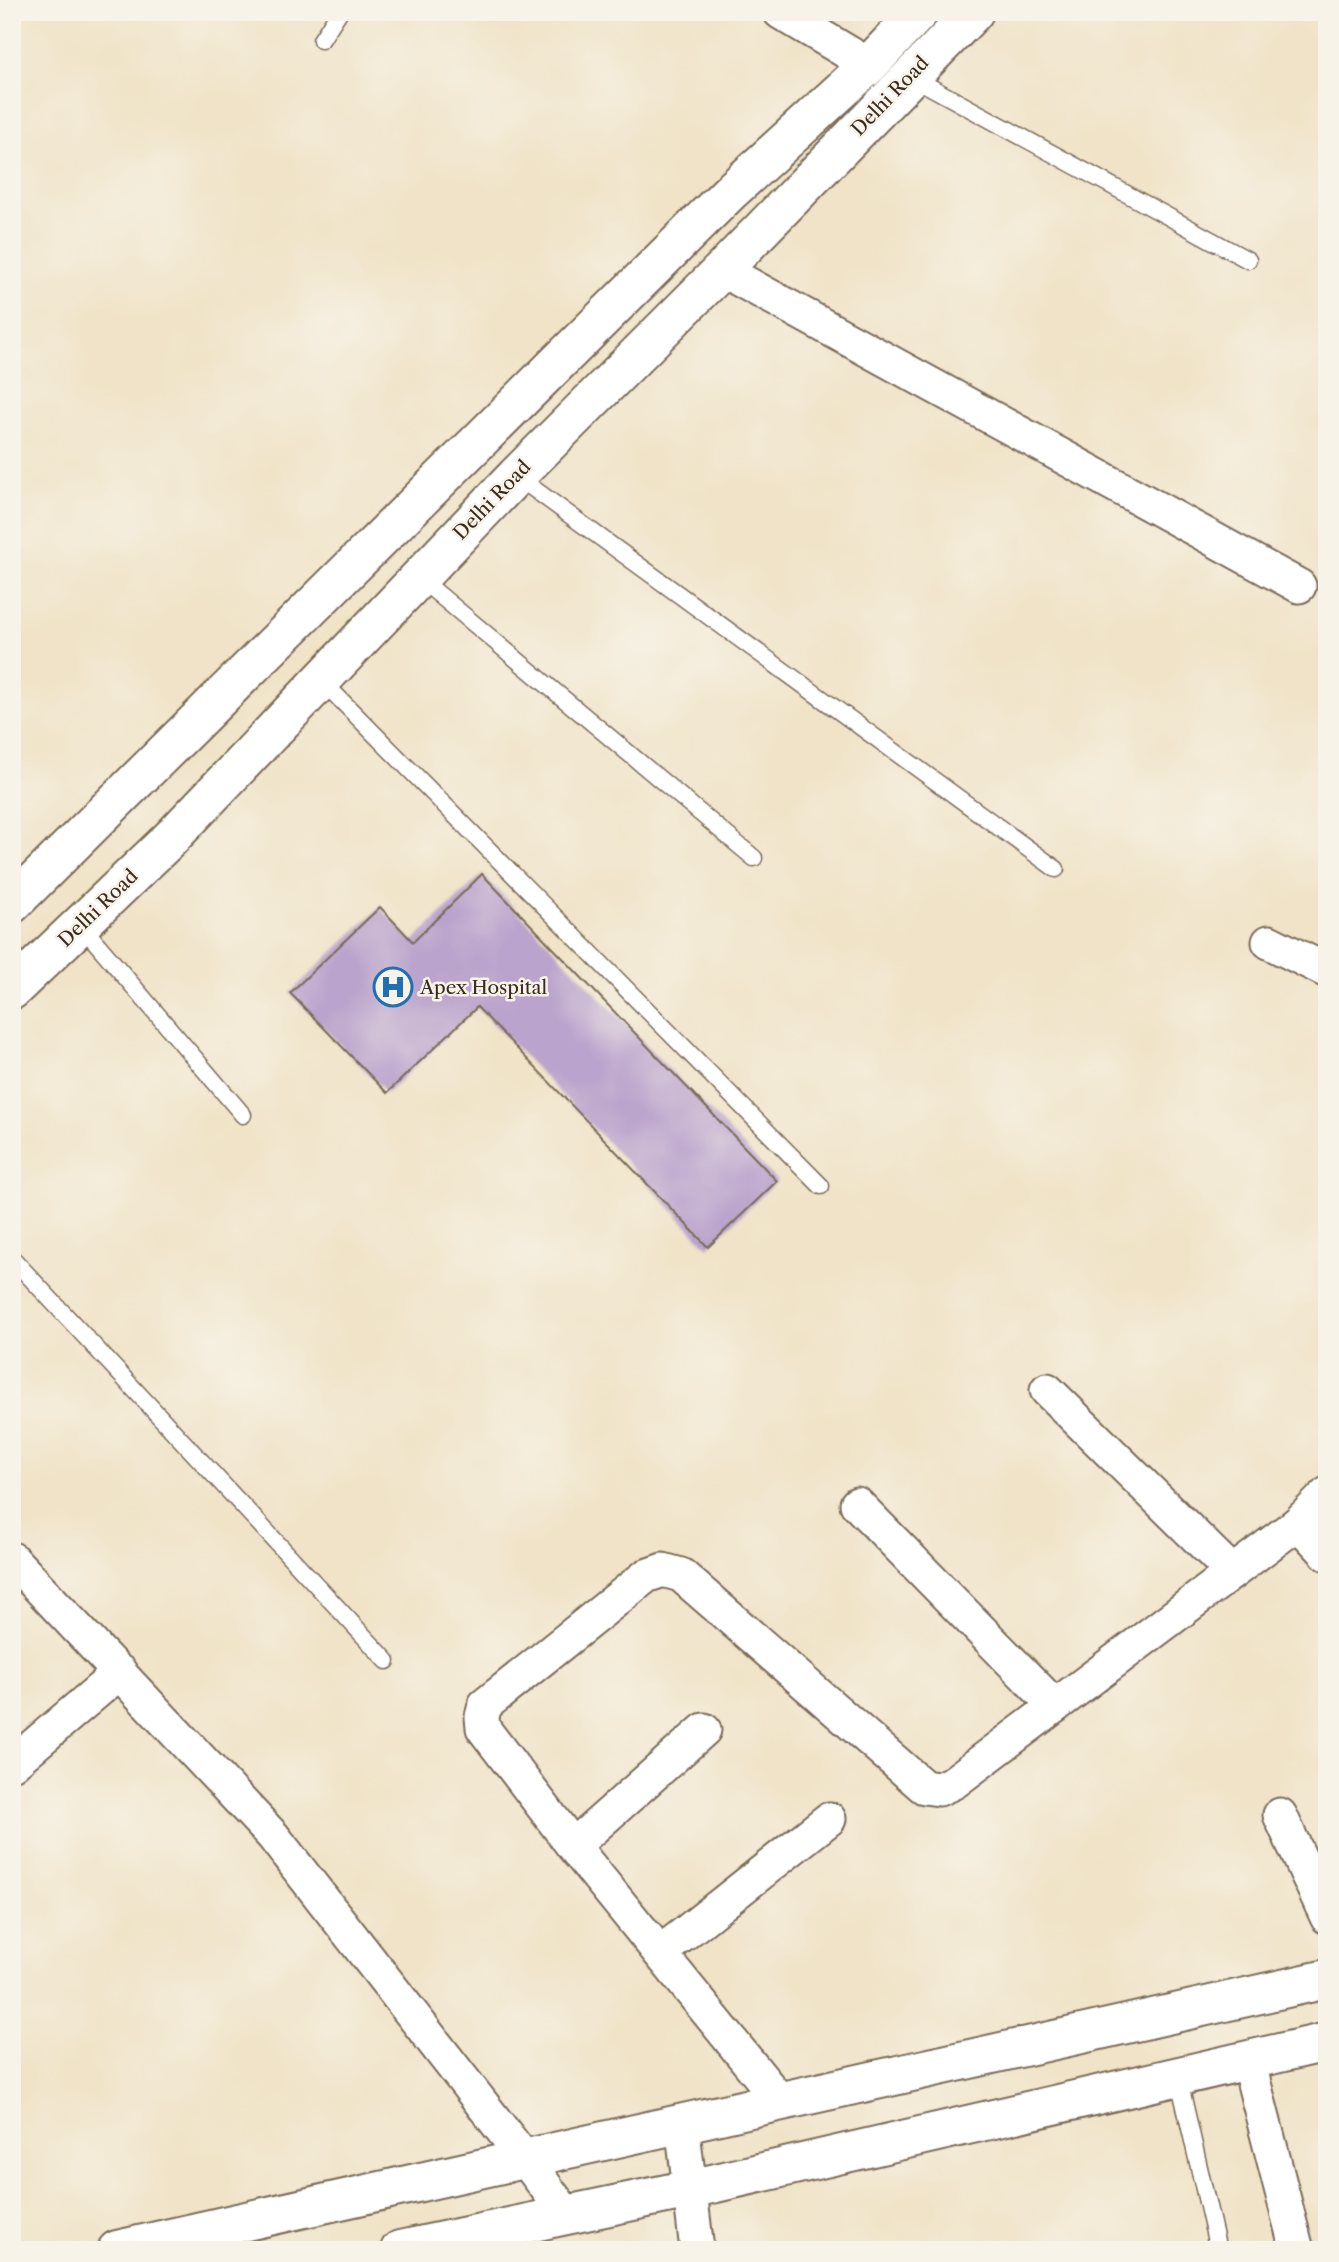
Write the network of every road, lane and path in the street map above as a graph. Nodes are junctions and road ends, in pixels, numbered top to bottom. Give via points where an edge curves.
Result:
1 (339, 12) edge
2 (780, 12) edge
3 (919, 12) edge
4 (974, 12) edge
5 (321, 40) dead end
6 (869, 65) junction
7 (909, 76) junction
8 (1248, 260) dead end
9 (722, 270) junction
10 (516, 475) junction
11 (418, 577) junction
12 (1299, 586) dead end
13 (321, 680) junction
14 (754, 858) dead end
15 (1056, 869) dead end
16 (12, 904) edge
17 (80, 925) junction
18 (1269, 942) dead end
19 (1327, 971) edge
20 (12, 990) edge
21 (243, 1115) dead end
22 (821, 1186) dead end
23 (12, 1258) edge
24 (1047, 1390) dead end
25 (1327, 1494) edge
26 (857, 1504) dead end
27 (1298, 1523) junction
28 (1327, 1554) edge
29 (12, 1559) edge
30 (1232, 1572) junction
31 (387, 1661) dead end
32 (120, 1672) junction
33 (1055, 1706) junction
34 (704, 1730) dead end
35 (12, 1764) edge
36 (1280, 1815) dead end
37 (829, 1819) dead end
38 (573, 1846) junction
39 (1327, 1917) edge
40 (660, 1953) junction
41 (1327, 1979) edge
42 (1327, 2042) edge
43 (1248, 2060) junction
44 (1178, 2076) junction
45 (779, 2101) junction
46 (682, 2123) junction
47 (525, 2159) junction
48 (690, 2189) junction
49 (567, 2215) junction
50 (117, 2250) edge
51 (400, 2250) edge
52 (697, 2250) edge
53 (1218, 2250) edge
54 (1297, 2250) edge

1 - 5 lane
2 - 6 street
3 - 6 main road
4 - 7 main road, Delhi Road
6 - 16 main road via 729,193
7 - 8 lane
7 - 9 main road, Delhi Road
9 - 10 main road, Delhi Road
9 - 12 street
10 - 11 main road, Delhi Road
10 - 15 lane
11 - 13 main road, Delhi Road
11 - 14 lane
13 - 17 main road, Delhi Road via 170,839
13 - 22 lane
17 - 20 main road, Delhi Road
17 - 21 lane
18 - 19 street
23 - 31 lane
24 - 30 street
25 - 27 street
26 - 33 street
27 - 28 street
27 - 30 street
29 - 32 street
30 - 33 street
32 - 35 street
32 - 47 street via 272,1836
33 - 38 street via 954,1782 939,1789 924,1787 681,1575 663,1570 646,1576 485,1705 483,1728
34 - 38 street
36 - 39 street
37 - 40 street
38 - 40 street
40 - 45 street
41 - 45 main road
42 - 43 main road
43 - 44 main road
43 - 54 street
44 - 48 main road
44 - 53 lane
45 - 46 main road
46 - 47 main road
46 - 48 street
47 - 49 street
47 - 50 main road
48 - 49 main road
48 - 52 street
49 - 51 main road

